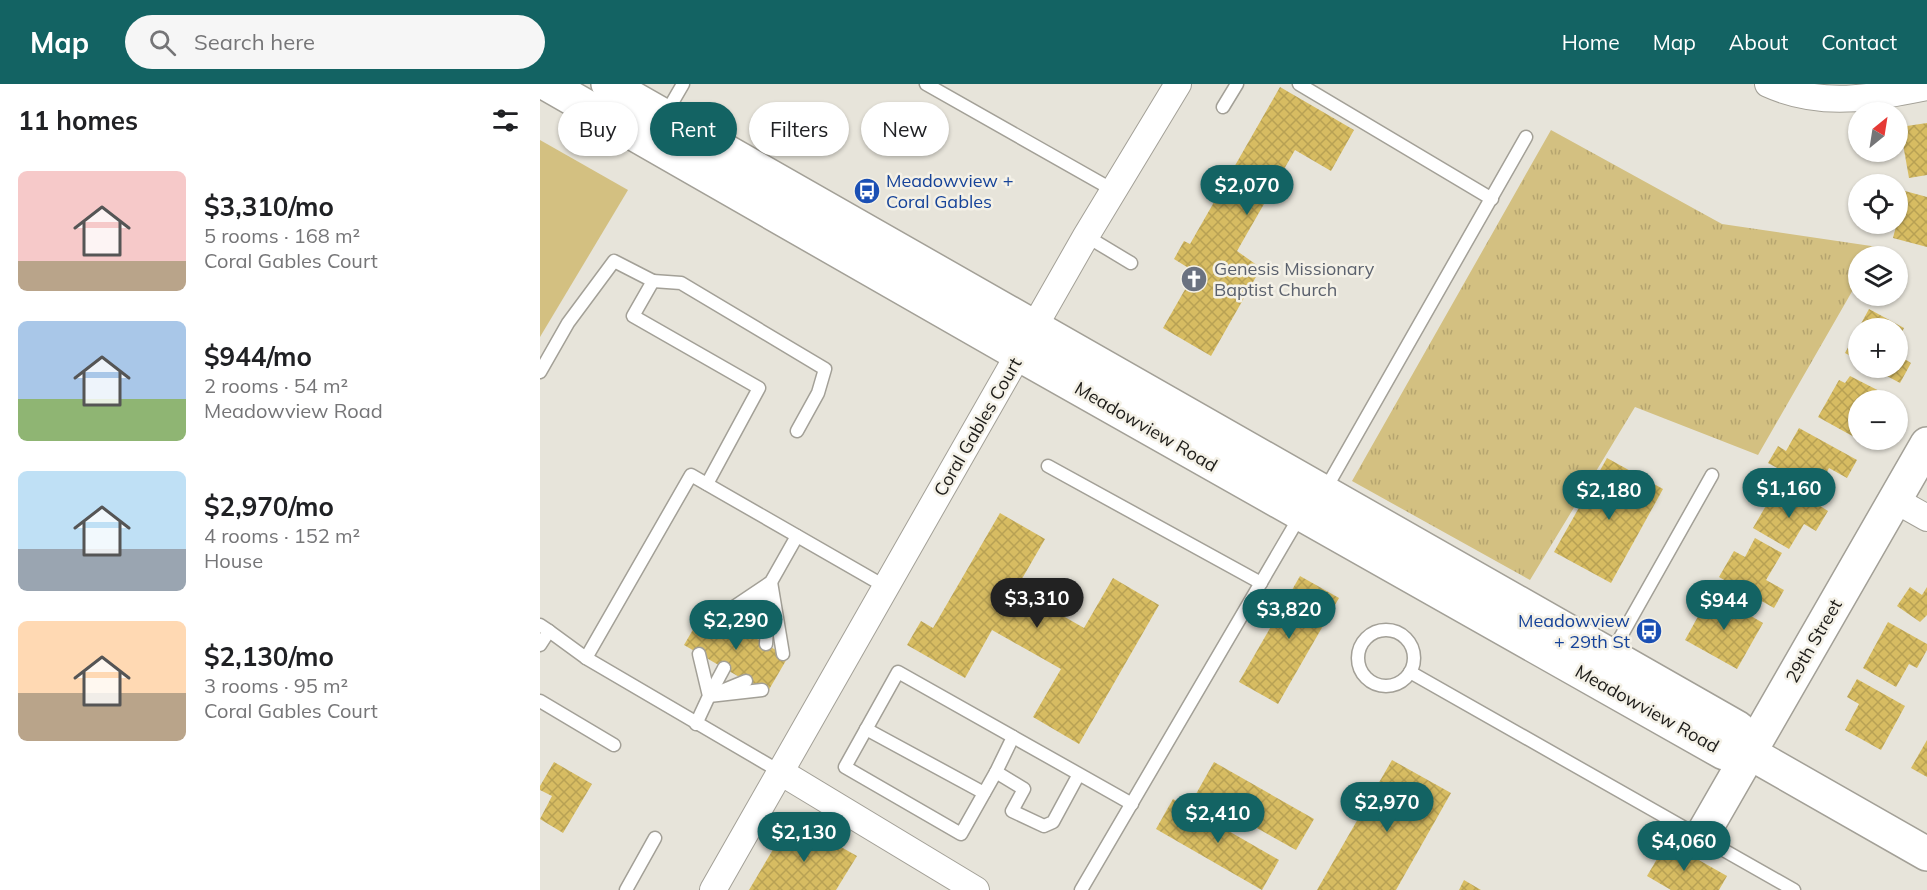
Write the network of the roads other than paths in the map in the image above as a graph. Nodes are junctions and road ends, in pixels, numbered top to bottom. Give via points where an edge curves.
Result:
1 (547, 84) edge
2 (608, 84) edge
3 (683, 84) edge
4 (927, 84) edge
5 (1178, 84) edge
6 (1237, 84) edge
7 (1299, 84) edge
8 (1768, 84) edge
9 (1927, 87) edge
10 (673, 102) edge
11 (1223, 107) dead end
12 (650, 108) edge
13 (1526, 137) dead end
14 (729, 156) edge
15 (1113, 190) junction
16 (1492, 199) junction
17 (1086, 236) junction
18 (1131, 263) dead end
19 (653, 281) junction
20 (1027, 342) junction
21 (540, 372) edge
22 (797, 431) dead end
23 (1927, 444) edge
24 (1048, 466) dead end
25 (1712, 475) dead end
26 (707, 484) junction
27 (1324, 492) junction
28 (1895, 500) junction
29 (1301, 514) junction
30 (1927, 518) edge
31 (797, 536) junction
32 (771, 582) junction
33 (1261, 583) junction
34 (886, 587) junction
35 (719, 617) dead end
36 (544, 628) edge
37 (744, 631) dead end
38 (766, 644) dead end
39 (540, 645) edge
40 (699, 654) dead end
41 (783, 654) dead end
42 (1610, 655) junction
43 (586, 658) junction
44 (724, 668) dead end
45 (1410, 672) junction
46 (746, 681) dead end
47 (762, 690) dead end
48 (709, 696) junction
49 (540, 701) edge
50 (696, 724) junction
51 (866, 729) junction
52 (1013, 737) junction
53 (614, 745) dead end
54 (1750, 753) junction
55 (779, 771) junction
56 (996, 772) junction
57 (1079, 774) junction
58 (984, 793) junction
59 (1132, 804) junction
60 (1701, 837) junction
61 (655, 838) dead end
62 (1927, 854) edge
63 (626, 890) edge
64 (713, 890) edge
65 (976, 890) edge
66 (1081, 890) edge
67 (1794, 890) edge

1 - 20 main road, Meadowview Road
2 - 12 main road, Meadowview Road
3 - 10 lane
4 - 15 lane
5 - 15 street, Coral Gables Court
6 - 11 lane
7 - 16 lane
8 - 9 street via 1799,95 1836,100 1874,98
13 - 16 lane
14 - 20 main road, Meadowview Road
15 - 17 street, Coral Gables Court
16 - 27 lane
17 - 18 lane
17 - 20 street, Coral Gables Court
19 - 21 lane via 614,261 568,323
19 - 22 lane via 681,283 825,369 818,393
19 - 26 lane via 633,315 759,388
20 - 27 main road, Meadowview Road
20 - 29 main road, Meadowview Road
20 - 34 street, Coral Gables Court
23 - 28 main road, 29th Street
24 - 33 lane
25 - 42 lane
26 - 31 lane
26 - 43 lane via 692,475
27 - 42 main road, Meadowview Road
28 - 30 street
28 - 54 main road, 29th Street
29 - 33 lane
29 - 54 main road, Meadowview Road via 1724,753
31 - 32 lane
31 - 34 lane
32 - 35 lane
32 - 37 lane
32 - 38 lane
32 - 41 lane
33 - 59 lane
34 - 55 street, Coral Gables Court
36 - 39 lane
36 - 43 lane
40 - 48 lane
42 - 54 main road, Meadowview Road via 1738,728
43 - 50 lane
44 - 48 lane
45 - 45 lane via 1413,651 1400,633 1378,630 1361,644 1358,665 1372,683 1393,686
45 - 60 lane
46 - 48 lane
47 - 48 lane
48 - 50 lane
49 - 53 lane
50 - 55 lane
51 - 52 lane via 898,672
51 - 58 lane
51 - 58 lane via 845,766 961,834
52 - 56 lane
52 - 57 lane
54 - 60 main road, 29th Street
54 - 62 main road, Meadowview Road
55 - 64 street, Coral Gables Court
55 - 65 street
56 - 57 lane via 1024,789 1012,811 1044,826 1053,822
56 - 58 lane
57 - 59 lane
59 - 66 lane
60 - 67 lane
61 - 63 lane

